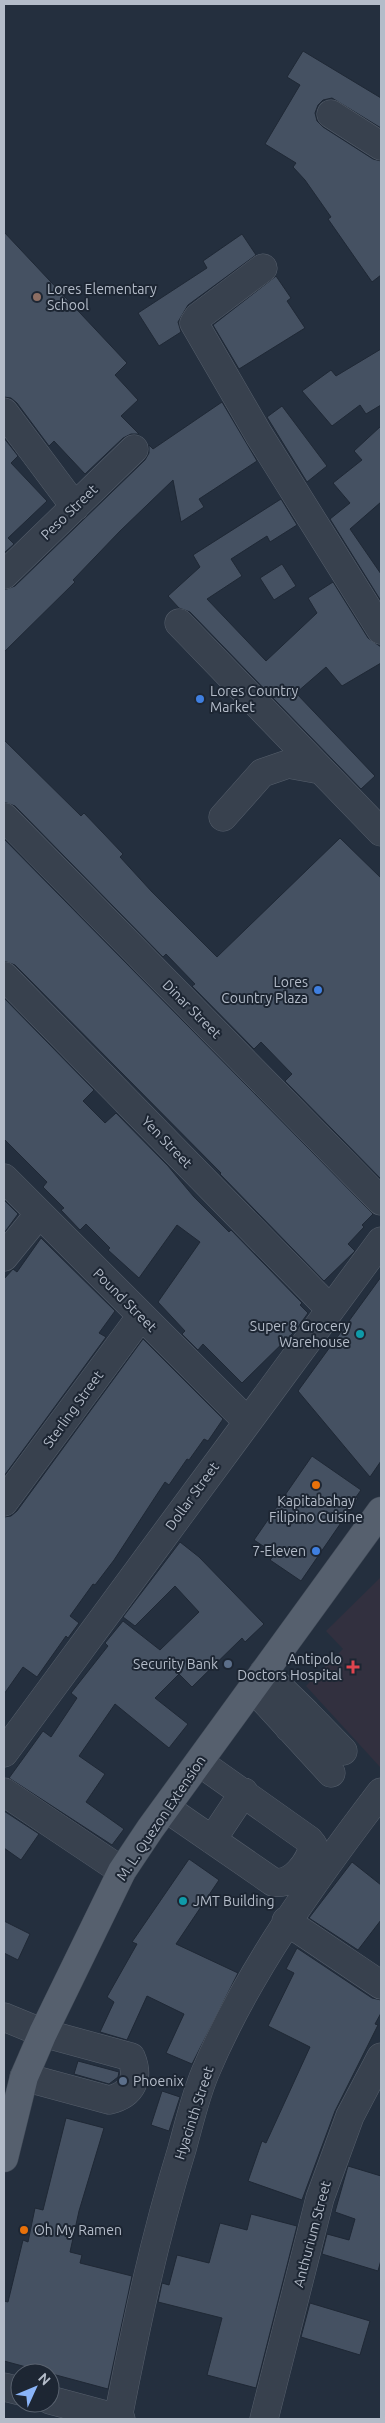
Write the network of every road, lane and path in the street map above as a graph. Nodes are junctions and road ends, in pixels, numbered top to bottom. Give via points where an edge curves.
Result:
1 (331, 114) dead end
2 (381, 146) edge
3 (263, 268) dead end
4 (4, 412) edge
5 (134, 449) dead end
6 (74, 507) junction
7 (4, 575) edge
8 (179, 623) dead end
9 (381, 630) edge
10 (321, 770) junction
11 (4, 817) edge
12 (223, 817) dead end
13 (381, 832) edge
14 (4, 976) edge
15 (4, 1178) edge
16 (381, 1201) edge
17 (39, 1214) junction
18 (381, 1241) edge
19 (4, 1257) edge
20 (330, 1309) junction
21 (142, 1316) junction
22 (247, 1421) junction
23 (4, 1502) edge
24 (381, 1511) edge
25 (259, 1680) junction
26 (4, 1753) edge
27 (199, 1762) junction
28 (337, 1762) dead end
29 (4, 1792) edge
30 (244, 1792) junction
31 (381, 1792) edge
32 (166, 1808) junction
33 (212, 1840) junction
34 (122, 1871) junction
35 (286, 1921) junction
36 (381, 1985) edge
37 (4, 2017) edge
38 (43, 2033) junction
39 (381, 2056) edge
40 (16, 2082) edge
41 (4, 2158) edge
42 (60, 2403) edge
43 (120, 2419) edge
44 (264, 2419) edge

1 - 2 street
3 - 9 street via 198,316 194,323
4 - 6 street
5 - 6 street, Peso Street
6 - 7 street, Peso Street
8 - 10 street
10 - 12 street via 288,764 262,773
10 - 13 street
11 - 16 street, Dinar Street
14 - 20 street, Yen Street
15 - 17 street, Pound Street
17 - 19 street
17 - 21 street, Pound Street
18 - 20 street, Dollar Street
20 - 22 street, Dollar Street
21 - 22 street, Pound Street
21 - 23 street, Sterling Street
22 - 26 street, Dollar Street
24 - 25 main road, M. L. Quezon Extension
25 - 27 main road, M. L. Quezon Extension
25 - 28 street
27 - 30 street
27 - 32 main road, M. L. Quezon Extension
29 - 34 street
30 - 33 street
30 - 33 street via 309,1840 313,1845 312,1852 304,1865 292,1879 282,1884 273,1882
31 - 35 street, Hyacinth Street
32 - 33 street
32 - 34 main road, M. L. Quezon Extension
34 - 38 main road, M. L. Quezon Extension
35 - 36 street
35 - 43 street, Hyacinth Street via 205,2074 147,2274
37 - 38 street
38 - 40 main road, M. L. Quezon Extension
38 - 40 street via 131,2057 136,2068 130,2090 122,2097 110,2100
39 - 44 street, Anthurium Street via 350,2116 320,2198
40 - 41 main road, M. L. Quezon Extension
42 - 43 street

